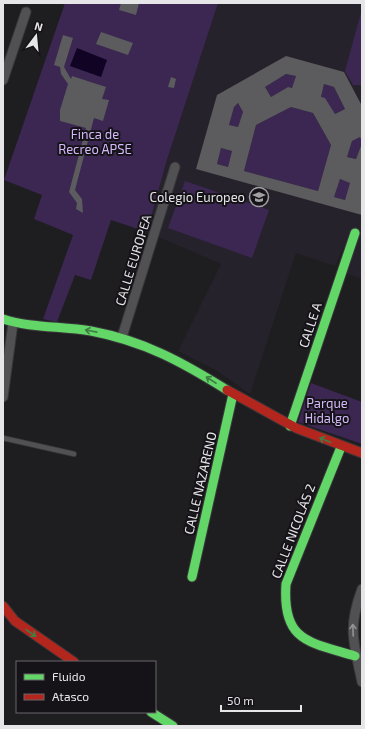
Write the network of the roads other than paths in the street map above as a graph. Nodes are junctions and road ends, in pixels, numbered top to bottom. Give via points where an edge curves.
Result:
1 (26, 12) dead end
2 (3, 80) edge
3 (175, 167) dead end
4 (355, 233) dead end
5 (3, 319) edge
6 (13, 323) junction
7 (122, 337) junction
8 (233, 394) junction
9 (3, 397) edge
10 (290, 426) junction
11 (3, 438) edge
12 (341, 447) junction
13 (362, 453) edge
14 (74, 454) dead end
15 (192, 578) dead end
16 (362, 589) edge
17 (3, 606) edge
18 (355, 656) junction
19 (73, 661) edge
20 (362, 682) edge
21 (153, 713) edge
22 (173, 726) edge

1 - 2 street
3 - 7 street, CALLE EUROPEA
4 - 10 street, CALLE A
5 - 6 street
7 -> 6 street via 50,325
6 - 9 street
8 -> 7 street via 161,353
8 - 10 street
8 - 15 street, CALLE NAZARENO
12 -> 10 street
11 - 14 lane
12 - 13 street
12 - 18 street, CALLE NICOLÁS 2 via 286,584 284,596 289,624 295,632 304,638
18 -> 16 street via 352,624
17 -> 19 street via 15,621
18 - 20 street
21 - 22 street

